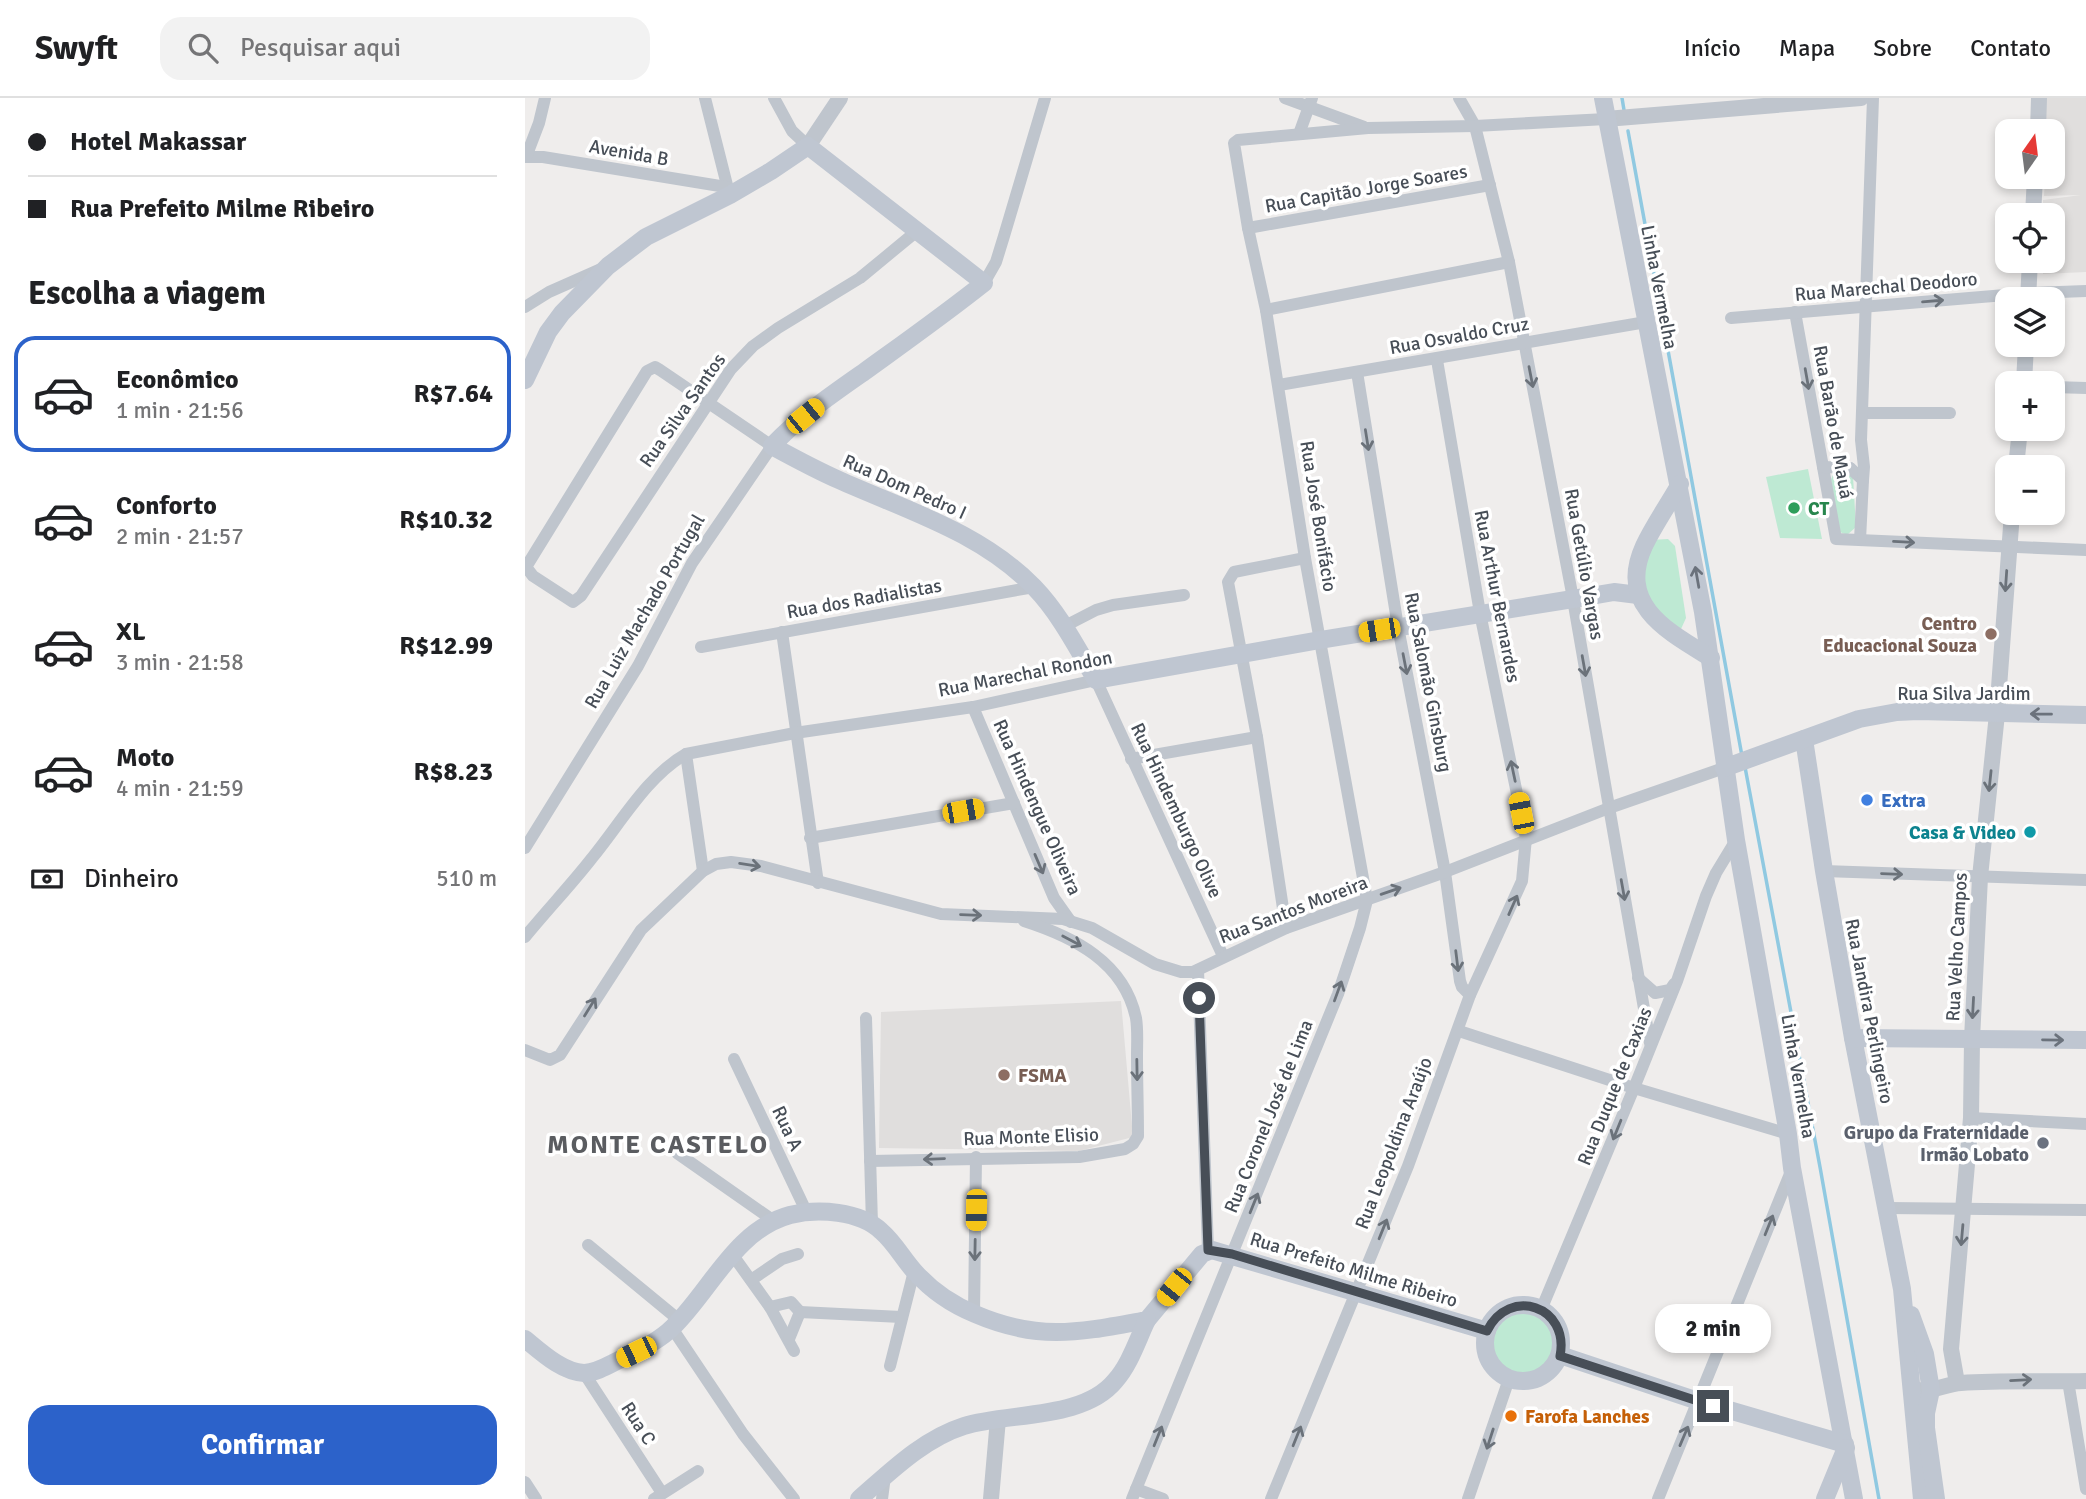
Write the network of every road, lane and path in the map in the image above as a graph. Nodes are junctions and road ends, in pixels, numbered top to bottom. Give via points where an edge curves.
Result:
1 (545, 98) edge
2 (705, 98) edge
3 (774, 98) edge
4 (840, 98) edge
5 (1045, 98) edge
6 (1285, 98) edge
7 (1459, 98) edge
8 (1603, 98) edge
9 (1861, 98) edge
10 (1873, 98) edge
11 (2039, 98) edge
12 (1310, 102) edge
13 (1716, 104) edge
14 (1606, 119) junction
15 (2038, 119) edge
16 (1475, 126) junction
17 (1368, 128) junction
18 (1299, 134) junction
19 (808, 146) junction
20 (525, 157) edge
21 (1490, 185) junction
22 (728, 191) junction
23 (1248, 228) junction
24 (916, 231) junction
25 (1509, 262) junction
26 (608, 266) junction
27 (984, 283) junction
28 (2086, 291) edge
29 (2065, 293) edge
30 (1995, 298) edge
31 (525, 307) edge
32 (1865, 307) junction
33 (1266, 310) junction
34 (1795, 312) junction
35 (1731, 318) dead end
36 (1646, 322) junction
37 (1525, 343) junction
38 (1437, 360) junction
39 (1357, 372) junction
40 (525, 380) edge
41 (1279, 385) junction
42 (2065, 387) edge
43 (2086, 388) edge
44 (707, 403) junction
45 (1863, 413) junction
46 (1950, 413) dead end
47 (1861, 440) junction
48 (772, 446) junction
49 (1823, 467) junction
50 (1850, 468) junction
51 (1863, 480) junction
52 (1680, 484) junction
53 (2011, 525) edge
54 (1654, 529) junction
55 (1860, 540) junction
56 (1690, 541) junction
57 (2008, 547) junction
58 (2086, 550) edge
59 (1305, 558) junction
60 (1034, 587) junction
61 (1636, 587) junction
62 (1184, 595) dead end
63 (581, 596) joint
64 (1573, 599) junction
65 (1703, 612) junction
66 (1480, 613) junction
67 (1065, 626) junction
68 (1398, 628) junction
69 (1665, 628) junction
70 (782, 632) junction
71 (1320, 640) junction
72 (701, 647) dead end
73 (1242, 653) junction
74 (1711, 658) junction
75 (1096, 680) junction
76 (973, 707) junction
77 (1997, 713) junction
78 (2086, 715) edge
79 (795, 733) junction
80 (1257, 737) junction
81 (1804, 739) junction
82 (686, 754) junction
83 (1131, 759) junction
84 (1737, 764) junction
85 (1014, 803) junction
86 (1609, 808) junction
87 (810, 838) junction
88 (1527, 838) junction
89 (1736, 840) junction
90 (525, 848) edge
91 (703, 871) junction
92 (1824, 871) junction
93 (1445, 872) junction
94 (1716, 873) junction
95 (1743, 876) junction
96 (1980, 877) junction
97 (2086, 880) edge
98 (818, 883) junction
99 (1367, 900) junction
100 (1009, 916) junction
101 (1071, 922) junction
102 (1286, 928) junction
103 (525, 937) edge
104 (1223, 956) junction
105 (1198, 970) junction
106 (1637, 977) junction
107 (1677, 981) junction
108 (1470, 995) junction
109 (866, 1018) dead end
110 (1459, 1031) junction
111 (1853, 1038) junction
112 (1972, 1039) junction
113 (2086, 1040) edge
114 (1650, 1043) junction
115 (525, 1050) edge
116 (734, 1059) dead end
117 (1634, 1088) junction
118 (1971, 1118) junction
119 (2086, 1124) edge
120 (1788, 1134) junction
121 (677, 1153) dead end
122 (976, 1157) junction
123 (870, 1161) junction
124 (1792, 1168) junction
125 (1888, 1208) junction
126 (1964, 1208) junction
127 (2086, 1210) edge
128 (807, 1213) junction
129 (774, 1221) junction
130 (872, 1224) junction
131 (589, 1245) dead end
132 (1208, 1250) junction
133 (732, 1254) junction
134 (798, 1254) dead end
135 (1232, 1254) junction
136 (913, 1271) junction
137 (751, 1280) junction
138 (1902, 1289) junction
139 (1358, 1293) junction
140 (770, 1307) junction
141 (1541, 1310) junction
142 (800, 1312) junction
143 (974, 1314) junction
144 (901, 1317) junction
145 (1147, 1320) junction
146 (675, 1324) junction
147 (1487, 1331) junction
148 (525, 1339) edge
149 (789, 1339) junction
150 (1951, 1349) junction
151 (794, 1351) dead end
152 (1925, 1354) junction
153 (1560, 1356) junction
154 (1909, 1364) junction
155 (890, 1366) dead end
156 (584, 1373) junction
157 (1509, 1379) junction
158 (2068, 1381) junction
159 (2086, 1381) edge
160 (1957, 1383) junction
161 (1911, 1388) junction
162 (1931, 1390) junction
163 (1698, 1401) junction
164 (998, 1419) junction
165 (1845, 1446) junction
166 (698, 1471) dead end
167 (885, 1476) junction
168 (525, 1482) edge
169 (2086, 1489) edge
170 (1828, 1491) edge
171 (1134, 1494) edge
172 (1854, 1495) edge
173 (658, 1496) edge
174 (537, 1499) edge
175 (795, 1499) edge
176 (859, 1499) edge
177 (883, 1499) edge
178 (991, 1499) edge
179 (1163, 1499) edge
180 (1271, 1499) edge
181 (1468, 1499) edge
182 (1658, 1499) edge
183 (1922, 1499) edge
184 (1936, 1499) edge

1 - 20 street
2 - 22 street
3 - 19 street via 792,131
4 - 19 street
5 - 27 street via 996,262
6 - 12 street
7 - 16 street, Rua Getúlio Vargas
8 - 14 main road, Linha Vermelha
9 - 13 street
10 - 32 street
11 - 15 street
12 - 17 street
12 - 18 street
13 - 14 street
14 - 16 street
14 - 36 main road, Linha Vermelha
16 - 17 street
16 - 21 street, Rua Getúlio Vargas
17 - 18 street
18 - 23 street, Rua José Bonifácio via 1238,140 1233,147
19 - 22 main road
19 - 24 main road
20 - 22 street, Avenida B
21 - 23 street, Rua Capitão Jorge Soares
21 - 25 street, Rua Getúlio Vargas
22 - 26 main road via 646,237
23 - 33 street, Rua José Bonifácio
24 - 27 main road
24 - 44 street, Rua Silva Santos via 860,278 753,346
25 - 33 street
25 - 37 street, Rua Getúlio Vargas
26 - 31 street
26 - 40 main road via 555,323
27 - 48 main road, Rua Luiz Machado Portugal via 822,402
28 - 29 street, Rua Marechal Deodoro
32 -> 30 street, Rua Marechal Deodoro
32 - 34 street, Rua Marechal Deodoro
32 - 45 street
33 - 41 street, Rua José Bonifácio
34 - 35 street, Rua Marechal Deodoro
34 -> 49 street, Rua Barão de Mauá
36 - 37 street, Rua Osvaldo Cruz
36 - 52 main road, Linha Vermelha
37 - 38 street, Rua Osvaldo Cruz
37 -> 64 street, Rua Getúlio Vargas
38 - 39 street, Rua Osvaldo Cruz
38 - 66 street, Rua Arthur Bernardes
39 - 41 street, Rua Osvaldo Cruz
39 -> 68 street, Rua Salomão Ginsburg
41 - 59 street, Rua José Bonifácio
42 - 43 street
44 - 48 street, Rua Dom Pedro I
44 - 63 street, Rua Silva Santos
44 - 63 street, Rua Dom Pedro I via 655,367 647,371 526,567 567,599 573,602
45 - 46 street
45 - 47 street
47 - 50 street
47 - 51 street
48 - 60 main road, Rua Dom Pedro I via 969,537
48 - 90 street, Rua Luiz Machado Portugal via 692,563 638,666
49 - 50 street
49 - 55 street, Rua Barão de Mauá via 1836,539
50 - 51 street
51 - 55 street
52 - 54 main road
52 - 56 main road, Linha Vermelha
53 - 57 street, Rua Velho Campos
54 - 56 main road via 1674,528
54 - 61 main road via 1642,552
55 -> 57 street
65 -> 56 main road, Linha Vermelha
57 - 58 street
57 -> 77 street, Rua Velho Campos
59 - 71 street, Rua José Bonifácio
59 - 73 street via 1230,576
60 - 67 main road, Rua Dom Pedro I
60 - 70 street, Rua dos Radialistas
61 - 64 main road, Rua Marechal Rondon
61 - 69 main road via 1647,611
62 - 67 street via 1114,605
64 - 66 main road, Rua Marechal Rondon
64 -> 86 street, Rua Getúlio Vargas
65 - 69 main road via 1691,629
65 - 74 main road, Linha Vermelha
66 - 68 main road, Rua Marechal Rondon
88 -> 66 street, Rua Arthur Bernardes
67 - 75 main road, Rua Dom Pedro I
68 - 71 main road, Rua Marechal Rondon
68 -> 93 street, Rua Salomão Ginsburg
69 - 74 main road
70 - 72 street, Rua dos Radialistas
70 - 79 street
71 - 73 main road, Rua Marechal Rondon
71 - 99 street, Rua José Bonifácio
73 - 75 main road, Rua Marechal Rondon
73 - 80 street
74 - 84 main road, Linha Vermelha
75 - 76 street, Rua Marechal Rondon
75 - 83 street, Rua Hindemburgo Olive
76 - 79 street, Rua Marechal Rondon
76 - 85 street, Rua Hindengue Oliveira
78 -> 77 main road, Rua Silva Jardim
77 - 81 main road, Rua Silva Jardim via 1897,712 1859,719
77 -> 96 street, Rua Velho Campos
79 - 82 street, Rua Marechal Rondon
79 - 87 street
80 - 83 street
80 - 102 street
81 - 84 main road, Rua Silva Jardim
81 - 92 main road, Rua Jandira Perlingeiro
82 - 91 street
82 - 103 street, Rua Marechal Rondon via 657,776
83 - 104 street, Rua Hindemburgo Olive
84 - 86 street, Rua Santos Moreira
84 - 89 main road, Linha Vermelha
85 - 87 street
85 -> 101 street, Rua Hindengue Oliveira via 1054,898
86 - 88 street, Rua Santos Moreira
86 -> 106 street, Rua Getúlio Vargas
87 - 98 street
88 - 93 street, Rua Santos Moreira
108 -> 88 street, Rua Leopoldina Araújo via 1522,880
89 - 94 street, Rua Duque de Caxias
89 - 95 main road, Linha Vermelha
91 -> 98 street via 716,864 744,863
115 -> 91 street via 550,1060 560,1055 641,930
92 -> 96 street
92 - 111 main road, Rua Jandira Perlingeiro
99 -> 93 street, Rua Santos Moreira
93 -> 108 street, Rua Salomão Ginsburg via 1460,981
94 - 95 street via 1734,870
94 - 107 street, Rua Duque de Caxias
95 - 120 main road, Linha Vermelha
96 - 97 street
96 -> 112 street, Rua Velho Campos
98 -> 100 street via 941,914
99 - 102 street, Rua Santos Moreira
135 -> 99 street, Rua Coronel José de Lima via 1338,993
100 - 101 street
100 -> 122 street, Rua Monte Elisio via 1087,948 1117,975 1136,1020 1138,1136 1125,1149 1079,1157
101 - 105 street via 1092,928 1168,970
102 - 104 street, Rua Santos Moreira
104 - 105 street, Rua Santos Moreira
105 - 132 street
106 - 107 street via 1655,993 1670,990
106 - 114 street, Rua Getúlio Vargas
107 - 114 street, Rua Duque de Caxias
108 - 110 street, Rua Leopoldina Araújo
109 - 123 street
110 - 117 street
139 -> 110 street, Rua Leopoldina Araújo
111 - 112 main road
111 - 125 main road, Rua Jandira Perlingeiro
112 -> 113 main road
112 - 118 street, Rua Velho Campos
114 - 117 street, Rua Duque de Caxias
116 - 128 street, Rua A
117 - 120 street
117 -> 141 street, Rua Duque de Caxias
118 - 119 street
118 - 126 street, Rua Velho Campos
120 - 124 main road, Linha Vermelha
121 - 129 street
122 -> 123 street, Rua Monte Elisio
122 -> 143 street
123 - 130 street
163 -> 124 street
124 - 165 main road, Linha Vermelha
125 - 126 street
125 - 138 main road, Rua Jandira Perlingeiro
126 - 127 street
126 -> 150 street, Rua Velho Campos
128 - 129 main road
128 - 130 main road via 837,1213
129 - 133 main road
130 - 136 main road via 895,1245
131 - 146 street
132 - 135 main road, Rua Prefeito Milme Ribeiro
132 - 145 main road
133 - 137 street
133 - 146 main road
134 - 137 street
135 - 139 main road, Rua Prefeito Milme Ribeiro
171 -> 135 street, Rua Coronel José de Lima
136 - 143 main road
136 - 144 street
137 - 140 street
138 - 152 main road, Rua Jandira Perlingeiro
138 - 154 main road, Rua Jandira Perlingeiro
139 - 147 main road, Rua Prefeito Milme Ribeiro
180 -> 139 street, Rua Leopoldina Araújo
140 - 142 street via 791,1302
140 - 149 street
141 - 147 main road via 1509,1308
141 - 153 main road via 1559,1329
142 - 144 street
142 - 149 street
143 - 145 main road via 1036,1332
144 - 155 street
145 - 164 main road via 1116,1380 1091,1400
146 - 156 main road via 636,1352
146 - 175 street via 743,1434
147 - 157 main road via 1487,1355 1495,1369
148 - 156 main road via 548,1358
149 - 151 street
150 - 152 street
150 - 160 street, Rua Velho Campos
152 - 154 street
152 - 162 main road, Rua Jandira Perlingeiro
153 - 157 main road via 1535,1380
153 - 163 main road
154 - 161 main road, Rua Jandira Perlingeiro
156 - 173 street, Rua C
157 -> 181 street
158 - 159 street
160 -> 158 street
158 - 169 street
160 - 162 street
161 - 162 street
161 - 183 main road, Rua Jandira Perlingeiro
162 - 184 main road, Rua Jandira Perlingeiro via 1926,1428
163 - 165 main road
182 -> 163 street
164 - 167 main road via 965,1426 931,1441
164 - 178 street
165 - 170 main road
165 - 172 main road, Linha Vermelha
166 - 173 street
167 - 176 main road
167 - 177 street
168 - 174 street
170 - 172 main road via 1844,1483
171 - 179 street

